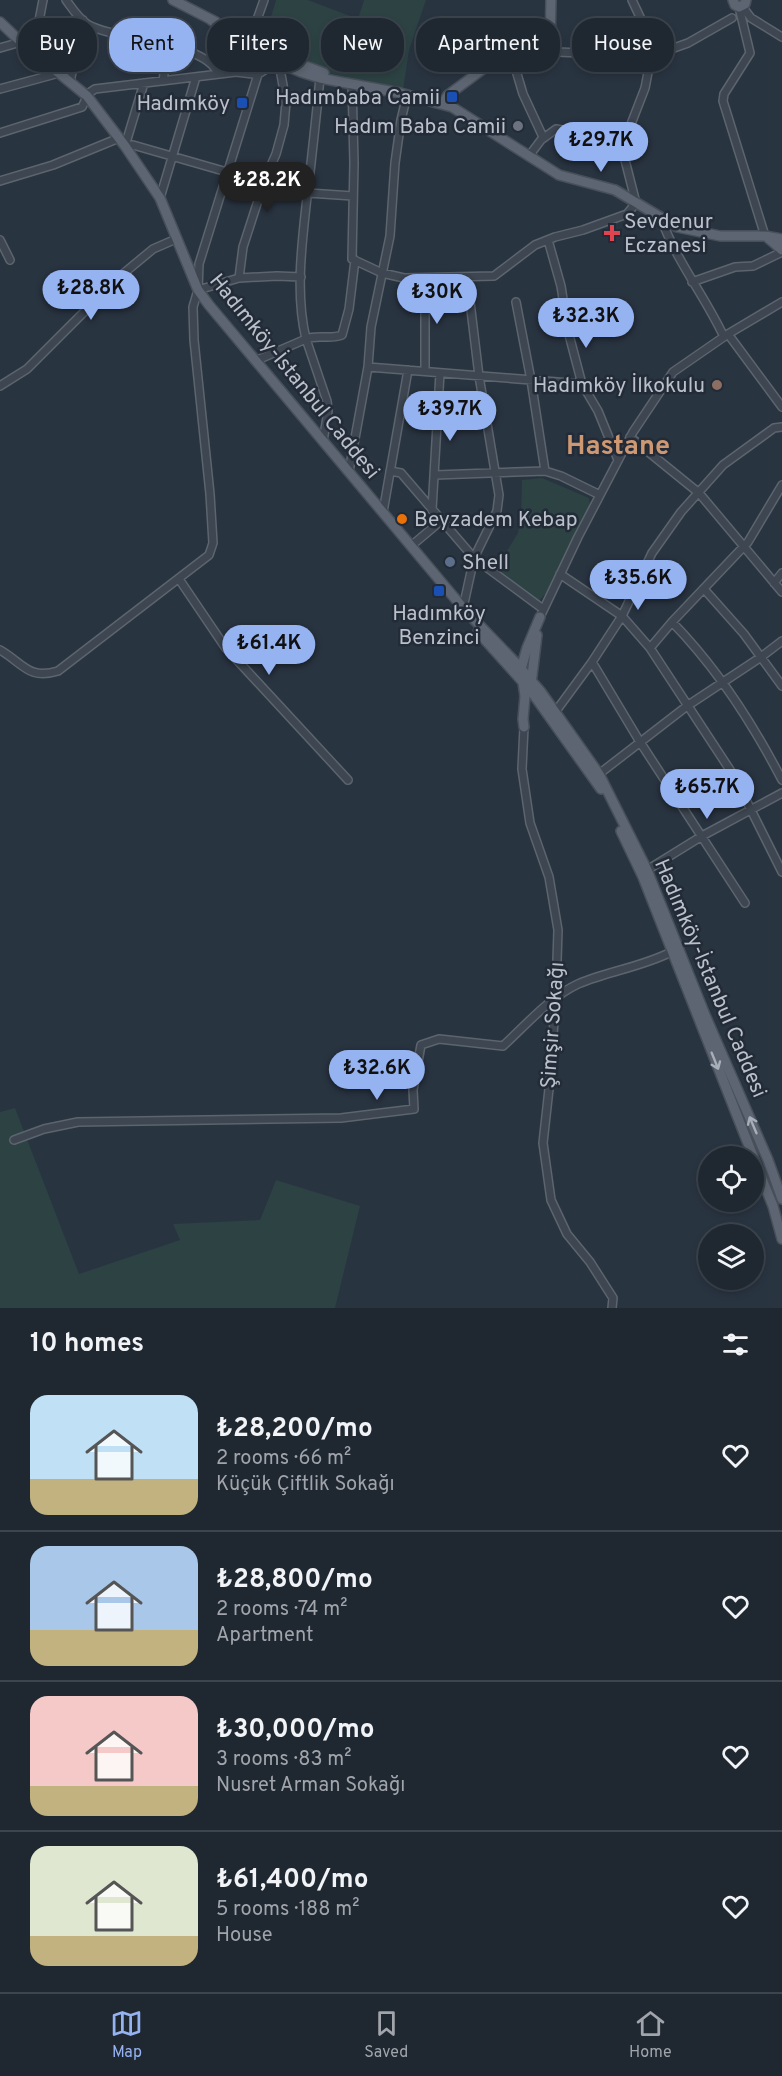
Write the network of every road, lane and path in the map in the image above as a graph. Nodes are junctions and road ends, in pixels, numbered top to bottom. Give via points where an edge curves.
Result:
1 (43, 0) edge
2 (66, 0) edge
3 (173, 0) edge
4 (264, 0) edge
5 (551, 0) edge
6 (632, 0) edge
7 (742, 2) edge
8 (40, 18) edge
9 (81, 18) edge
10 (207, 18) edge
11 (255, 18) edge
12 (551, 18) edge
13 (640, 18) edge
14 (732, 18) dead end
15 (0, 22) edge
16 (782, 37) edge
17 (18, 39) edge
18 (18, 43) edge
19 (0, 48) edge
20 (674, 48) edge
21 (195, 56) edge
22 (309, 67) edge
23 (72, 72) edge
24 (164, 72) edge
25 (281, 72) edge
26 (303, 72) edge
27 (478, 72) edge
28 (516, 72) edge
29 (648, 72) edge
30 (58, 73) joint
31 (256, 73) joint
32 (218, 74) junction
33 (196, 77) junction
34 (320, 78) junction
35 (163, 81) junction
36 (70, 82) junction
37 (144, 83) junction
38 (351, 83) junction
39 (0, 88) edge
40 (407, 95) junction
41 (87, 96) junction
42 (443, 104) junction
43 (0, 133) edge
44 (627, 133) junction
45 (543, 137) junction
46 (119, 138) junction
47 (125, 146) junction
48 (172, 155) junction
49 (529, 156) junction
50 (228, 169) junction
51 (265, 179) junction
52 (0, 181) edge
53 (308, 189) junction
54 (353, 196) junction
55 (160, 198) junction
56 (636, 203) junction
57 (661, 218) junction
58 (765, 236) junction
59 (176, 239) junction
60 (782, 239) edge
61 (0, 240) edge
62 (548, 240) junction
63 (782, 251) edge
64 (10, 260) dead end
65 (355, 260) junction
66 (382, 273) junction
67 (301, 277) junction
68 (466, 277) junction
69 (239, 278) junction
70 (425, 278) junction
71 (692, 282) junction
72 (198, 290) junction
73 (516, 302) dead end
74 (782, 302) edge
75 (726, 335) junction
76 (306, 339) junction
77 (255, 361) junction
78 (368, 367) junction
79 (408, 370) junction
80 (425, 371) junction
81 (440, 372) junction
82 (479, 376) junction
83 (531, 380) junction
84 (582, 384) junction
85 (0, 386) edge
86 (782, 407) edge
87 (782, 427) edge
88 (630, 437) junction
89 (323, 441) junction
90 (618, 460) junction
91 (349, 471) junction
92 (390, 471) junction
93 (545, 471) junction
94 (495, 473) junction
95 (436, 475) junction
96 (782, 485) edge
97 (699, 493) junction
98 (600, 495) junction
99 (432, 510) junction
100 (382, 512) junction
101 (442, 520) junction
102 (411, 546) junction
103 (743, 548) junction
104 (474, 558) junction
105 (782, 573) edge
106 (560, 574) junction
107 (179, 579) junction
108 (774, 584) junction
109 (704, 589) junction
110 (782, 592) edge
111 (463, 608) junction
112 (542, 613) junction
113 (622, 616) junction
114 (672, 622) junction
115 (782, 641) edge
116 (650, 648) junction
117 (0, 650) edge
118 (761, 657) junction
119 (592, 662) junction
120 (521, 669) junction
121 (527, 680) junction
122 (723, 683) junction
123 (782, 686) edge
124 (531, 691) junction
125 (687, 706) junction
126 (556, 711) junction
127 (524, 727) junction
128 (640, 742) junction
129 (599, 774) junction
130 (348, 780) dead end
131 (782, 780) edge
132 (782, 793) edge
133 (751, 811) junction
134 (702, 836) junction
135 (647, 870) junction
136 (782, 872) edge
137 (745, 903) dead end
138 (671, 952) junction
139 (556, 998) junction
140 (14, 1140) dead end
141 (749, 1146) edge
142 (764, 1184) edge
143 (782, 1199) edge
144 (782, 1239) edge
145 (612, 1308) edge

1 - 8 street
2 - 9 street
3 - 10 main road
4 - 11 street
5 - 12 main road
6 - 13 street
7 - 16 street via 751,18
7 - 58 street via 750,53 723,101
14 - 20 street
15 - 17 main road, Hadımköy-İstanbul Caddesi
18 - 19 street
21 - 32 street
22 - 38 main road
23 - 36 street
24 - 35 street
25 - 51 street via 286,94 284,125
26 - 34 main road
27 - 42 main road via 448,95
28 - 45 street
29 - 44 street
30 - 36 main road, Hadımköy-İstanbul Caddesi
30 - 39 street
31 - 32 street
31 - 50 street
32 - 33 street
33 - 35 street
33 - 48 street
34 - 38 main road
34 - 53 street
35 - 37 street
36 - 41 main road, Hadımköy-İstanbul Caddesi
37 - 41 street via 95,88
37 - 47 street
38 - 40 main road
38 - 54 street
40 - 42 main road
40 - 66 street
41 - 43 street via 82,107
41 - 46 main road, Hadımköy-İstanbul Caddesi
42 - 49 main road via 467,115
44 - 45 street via 610,130 590,135 556,129
44 - 56 street via 625,160
45 - 49 street
46 - 47 main road, Hadımköy-İstanbul Caddesi
46 - 52 street
47 - 48 street
47 - 55 main road, Hadımköy-İstanbul Caddesi
48 - 50 street
48 - 55 street
49 - 56 main road via 559,175 615,190
50 - 51 street
50 - 72 street via 199,264
51 - 53 street
51 - 69 street via 243,248
53 - 54 street
53 - 67 street
54 - 65 street
55 - 59 main road, Hadımköy-İstanbul Caddesi
56 - 57 main road
56 - 62 street via 627,214
57 - 58 main road via 677,227 720,236
57 - 71 street
58 - 60 main road
58 - 63 main road
59 - 72 main road, Hadımköy-İstanbul Caddesi
59 - 85 street via 153,249 118,278 27,369
61 - 64 street
62 - 68 street via 535,245 494,276
62 - 84 street
63 - 71 street via 753,266 735,267
65 - 66 street
65 - 76 street via 342,335
66 - 70 street
66 - 78 street
67 - 69 street
67 - 76 street
68 - 70 street
68 - 82 street
69 - 72 street
70 - 80 street
71 - 75 street
72 - 77 main road, Hadımköy-İstanbul Caddesi
72 - 107 street via 193,307 194,340 213,543 209,555
73 - 83 street
74 - 75 street
75 - 86 street
75 - 88 street via 673,372
76 - 77 street
76 - 89 street via 328,411
77 - 89 main road, Hadımköy-İstanbul Caddesi
78 - 79 street
78 - 91 street
79 - 80 street
79 - 92 street
80 - 81 street
81 - 82 street
81 - 95 street
82 - 83 street
82 - 94 street
83 - 84 street
83 - 93 street
84 - 90 street
87 - 97 street via 774,428 723,465
88 - 90 street
88 - 97 street
89 - 91 main road, Hadımköy-İstanbul Caddesi
90 - 98 street
91 - 100 main road, Hadımköy-İstanbul Caddesi
92 - 99 street via 401,473
92 - 100 street
93 - 94 street
93 - 98 street
94 - 95 street
94 - 104 street via 497,511
95 - 99 street
96 - 103 street
97 - 103 street
97 - 113 street via 652,553
98 - 106 street
99 - 101 street
100 - 102 main road, Hadımköy-İstanbul Caddesi
101 - 102 street
101 - 104 street
102 - 111 main road, Hadımköy-İstanbul Caddesi
103 - 108 street
103 - 109 street
104 - 111 street
104 - 112 street
105 - 108 street
106 - 112 street
106 - 113 street
107 - 117 street via 58,671 37,674
107 - 130 street via 225,647
108 - 110 street
109 - 114 street
109 - 118 street
111 - 120 main road, Hadımköy-İstanbul Caddesi
111 - 121 main road, Hadımköy-İstanbul Caddesi via 480,634
112 - 120 main road
112 - 121 main road
113 - 116 street
113 - 119 street
114 - 116 street
114 - 122 street
115 - 118 street
116 - 125 street
118 - 122 street
118 - 123 street
119 - 126 street
119 - 128 street
120 - 121 main road, Hadımköy-İstanbul Caddesi
121 - 124 main road, Hadımköy-İstanbul Caddesi
121 - 126 main road, Hadımköy-İstanbul Caddesi
121 - 127 main road
122 - 125 street
122 - 131 street
124 - 127 main road
124 - 138 main road, Hadımköy-İstanbul Caddesi via 599,785 642,877
125 - 128 street
125 - 133 street via 721,753
126 - 129 main road, Hadımköy-İstanbul Caddesi
127 - 139 street, Şimşir Sokağı via 522,769 530,823 549,877 558,930
128 - 129 street
128 - 134 street
129 - 135 main road, Hadımköy-İstanbul Caddesi
132 - 133 street
133 - 134 street
133 - 136 street
134 - 135 street
134 - 137 street
143 -> 135 main road, Hadımköy-İstanbul Caddesi
138 - 139 street via 578,984
138 -> 141 main road, Hadımköy-İstanbul Caddesi
139 - 140 street via 503,1046 439,1039 421,1045 413,1090 414,1109 341,1118 78,1122
139 - 145 street, Şimşir Sokağı via 543,1143 551,1200 567,1234 613,1298
142 - 144 main road, Hadımköy-İstanbul Caddesi

